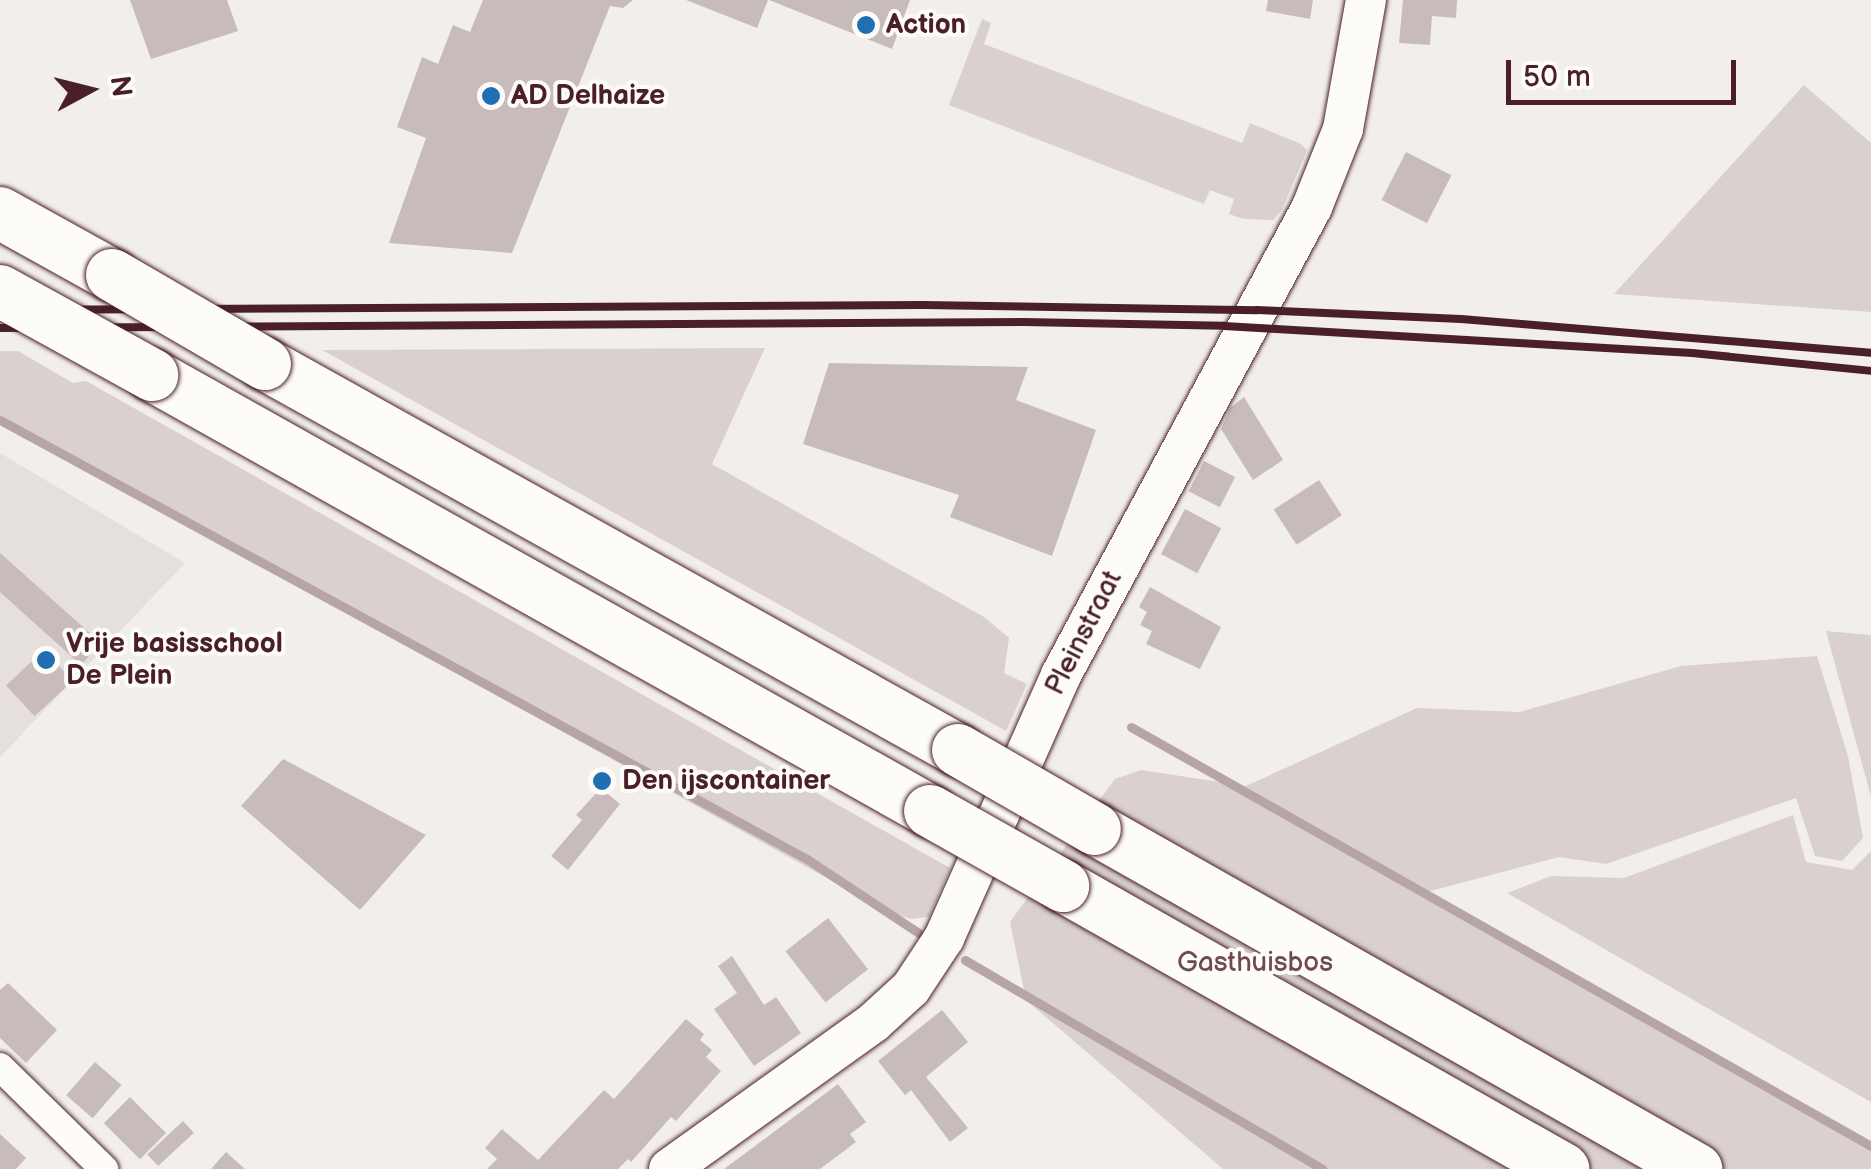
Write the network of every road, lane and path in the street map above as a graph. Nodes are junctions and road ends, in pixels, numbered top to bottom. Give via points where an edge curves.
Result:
1 (1366, 0) edge
2 (0, 213) edge
3 (0, 291) edge
4 (0, 1067) edge
5 (104, 1169) edge
6 (670, 1169) edge
7 (1563, 1169) edge
8 (1696, 1169) edge

1 - 6 street, Pleinstraat via 1342,129 1312,207 1061,675 944,938 910,988 874,1022
2 - 8 highway, bridge
3 - 7 highway, bridge
4 - 5 street

